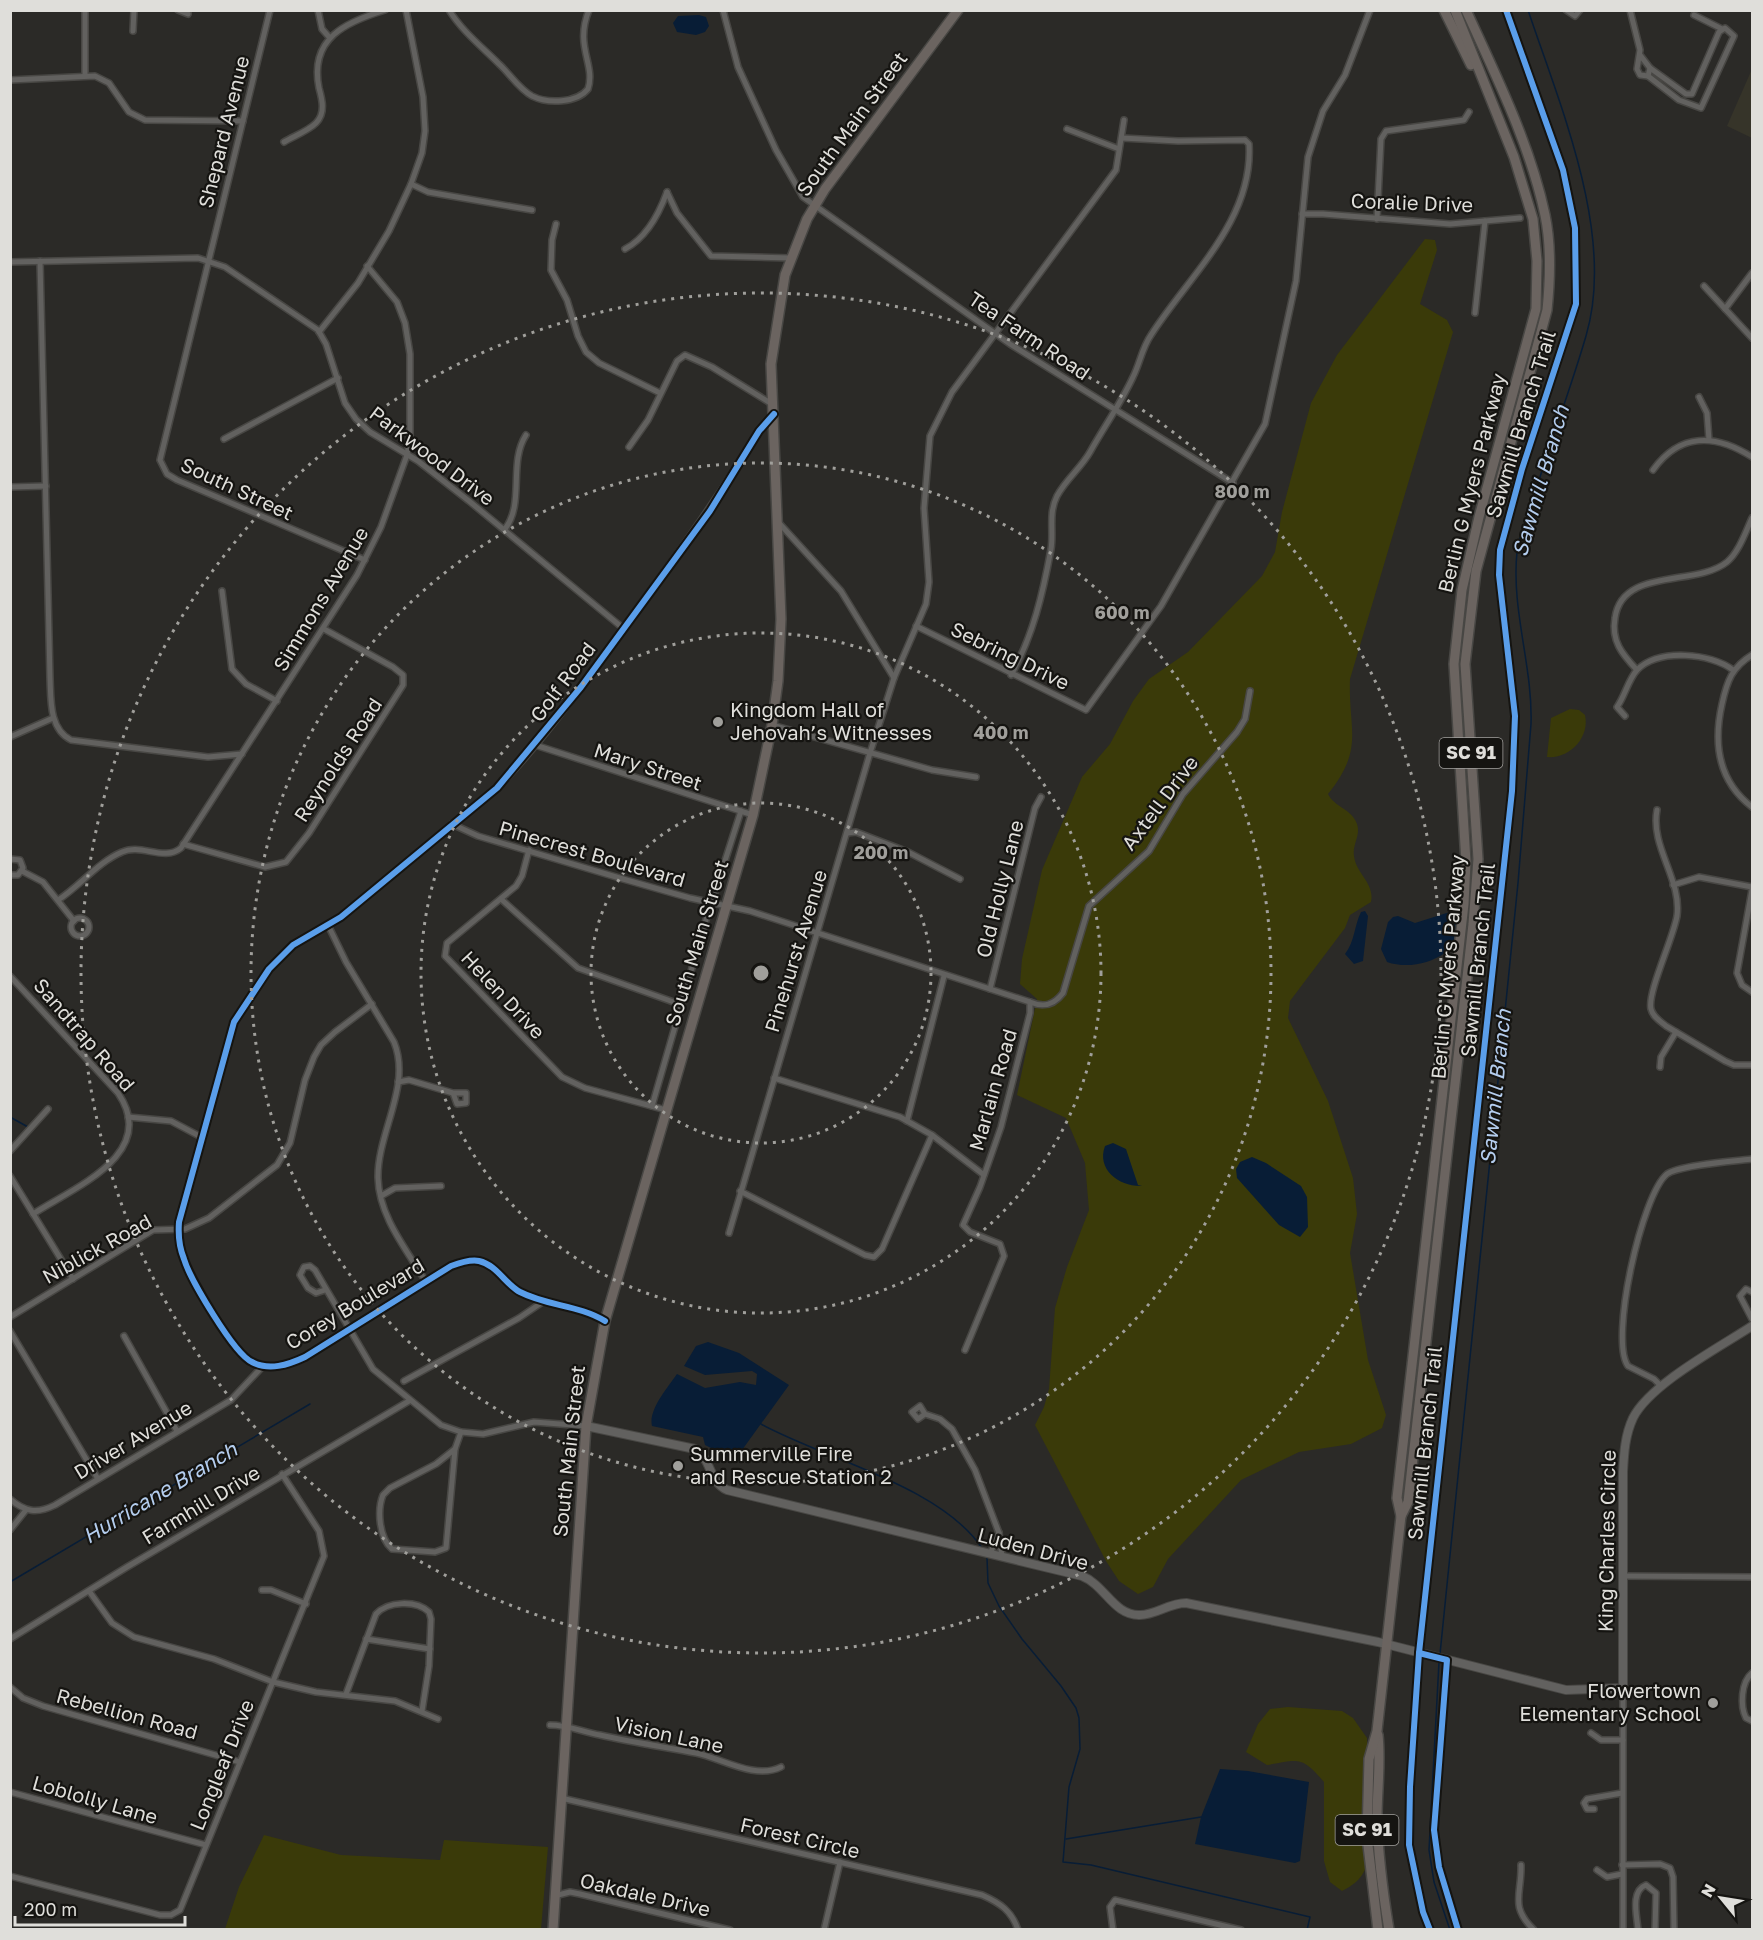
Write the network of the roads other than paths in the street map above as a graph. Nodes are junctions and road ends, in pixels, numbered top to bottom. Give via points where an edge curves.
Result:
1 (86, 10) edge
2 (134, 10) edge
3 (178, 10) edge
4 (270, 10) edge
5 (318, 10) edge
6 (385, 10) edge
7 (406, 10) edge
8 (449, 10) edge
9 (589, 10) edge
10 (723, 10) edge
11 (958, 10) edge
12 (1370, 10) edge
13 (1444, 10) edge
14 (1455, 10) edge
15 (1466, 10) edge
16 (1473, 10) edge
17 (1566, 10) edge
18 (1580, 10) edge
19 (1629, 10) edge
20 (188, 14) dead end
21 (1694, 15) dead end
22 (1722, 29) junction
23 (134, 31) dead end
24 (330, 38) junction
25 (1640, 55) junction
26 (1707, 60) junction
27 (1721, 65) junction
28 (1650, 68) junction
29 (1493, 69) junction
30 (1703, 71) junction
31 (85, 76) junction
32 (1648, 76) junction
33 (1716, 76) junction
34 (10, 80) edge
35 (1469, 112) dead end
36 (1498, 119) junction
37 (243, 120) junction
38 (1124, 120) dead end
39 (1066, 129) dead end
40 (1122, 138) junction
41 (284, 142) dead end
42 (1119, 149) junction
43 (411, 184) junction
44 (815, 205) junction
45 (532, 210) dead end
46 (1302, 214) junction
47 (1520, 218) dead end
48 (1377, 219) junction
49 (1485, 221) junction
50 (556, 224) dead end
51 (625, 249) dead end
52 (791, 258) junction
53 (207, 260) junction
54 (40, 261) junction
55 (10, 262) edge
56 (367, 266) junction
57 (1752, 273) edge
58 (1704, 286) dead end
59 (1536, 309) junction
60 (1725, 309) junction
61 (1547, 310) junction
62 (1474, 313) dead end
63 (319, 332) junction
64 (996, 334) junction
65 (1752, 338) edge
66 (338, 378) junction
67 (660, 393) junction
68 (1700, 397) dead end
69 (774, 409) junction
70 (1114, 409) junction
71 (526, 435) dead end
72 (224, 440) dead end
73 (1708, 440) junction
74 (629, 447) dead end
75 (407, 455) junction
76 (1752, 457) edge
77 (1653, 470) dead end
78 (1233, 483) junction
79 (46, 486) junction
80 (10, 487) edge
81 (1752, 518) edge
82 (779, 523) junction
83 (505, 529) junction
84 (365, 560) junction
85 (222, 591) dead end
86 (916, 626) junction
87 (324, 629) junction
88 (624, 629) junction
89 (1752, 655) edge
90 (1637, 670) junction
91 (1733, 670) junction
92 (1011, 675) junction
93 (894, 678) junction
94 (1250, 690) dead end
95 (277, 701) junction
96 (1625, 716) dead end
97 (53, 718) junction
98 (772, 725) junction
99 (10, 737) edge
100 (536, 745) junction
101 (870, 753) junction
102 (242, 754) junction
103 (976, 777) dead end
104 (1041, 797) dead end
105 (1752, 807) edge
106 (1657, 810) dead end
107 (741, 811) junction
108 (753, 815) junction
109 (452, 824) junction
110 (847, 833) junction
111 (183, 844) junction
112 (529, 850) junction
113 (10, 859) edge
114 (22, 871) junction
115 (10, 875) edge
116 (960, 879) dead end
117 (1673, 885) junction
118 (1752, 888) edge
119 (501, 899) junction
120 (58, 900) junction
121 (711, 903) junction
122 (726, 906) junction
123 (74, 921) dead end
124 (328, 925) junction
125 (817, 933) junction
126 (10, 976) edge
127 (944, 976) junction
128 (990, 989) junction
129 (1752, 992) edge
130 (1030, 1002) junction
131 (372, 1004) junction
132 (682, 1005) junction
133 (1449, 1027) junction
134 (1461, 1028) junction
135 (1676, 1032) junction
136 (1752, 1065) edge
137 (1660, 1067) dead end
138 (774, 1078) junction
139 (398, 1082) junction
140 (453, 1093) dead end
141 (652, 1107) junction
142 (48, 1109) dead end
143 (666, 1110) junction
144 (128, 1116) junction
145 (907, 1120) junction
146 (932, 1135) junction
147 (203, 1138) junction
148 (10, 1150) edge
149 (1752, 1159) edge
150 (984, 1174) junction
151 (10, 1176) edge
152 (441, 1185) dead end
153 (740, 1191) junction
154 (381, 1196) junction
155 (33, 1214) junction
156 (179, 1230) junction
157 (729, 1233) dead end
158 (73, 1279) junction
159 (426, 1282) junction
160 (325, 1290) junction
161 (1752, 1292) edge
162 (544, 1301) junction
163 (10, 1317) edge
164 (1752, 1319) edge
165 (605, 1321) junction
166 (1752, 1326) edge
167 (349, 1329) junction
168 (10, 1331) edge
169 (124, 1336) dead end
170 (965, 1350) dead end
171 (263, 1366) junction
172 (404, 1381) dead end
173 (1662, 1386) junction
174 (409, 1401) junction
175 (925, 1414) dead end
176 (586, 1426) junction
177 (177, 1431) junction
178 (461, 1432) junction
179 (455, 1449) junction
180 (282, 1474) junction
181 (98, 1479) junction
182 (10, 1499) edge
183 (26, 1510) junction
184 (1401, 1516) junction
185 (10, 1530) edge
186 (999, 1533) junction
187 (990, 1554) junction
188 (1002, 1557) junction
189 (1622, 1576) junction
190 (1752, 1577) edge
191 (262, 1590) dead end
192 (89, 1591) junction
193 (306, 1604) junction
194 (10, 1639) edge
195 (366, 1639) junction
196 (1388, 1645) junction
197 (430, 1649) junction
198 (1752, 1673) edge
199 (273, 1682) junction
200 (10, 1687) edge
201 (1623, 1688) junction
202 (346, 1694) junction
203 (422, 1711) junction
204 (438, 1719) dead end
205 (1752, 1721) edge
206 (550, 1725) dead end
207 (566, 1725) junction
208 (1377, 1731) junction
209 (1591, 1733) dead end
210 (1623, 1740) junction
211 (240, 1762) junction
212 (781, 1767) dead end
213 (10, 1792) edge
214 (1622, 1793) junction
215 (561, 1797) junction
216 (1594, 1809) dead end
217 (206, 1845) junction
218 (840, 1862) junction
219 (1521, 1865) dead end
220 (1622, 1865) junction
221 (1597, 1870) dead end
222 (1623, 1875) junction
223 (10, 1876) edge
224 (554, 1896) junction
225 (552, 1929) edge
226 (730, 1929) edge
227 (824, 1929) edge
228 (1018, 1929) edge
229 (1113, 1929) edge
230 (1241, 1929) edge
231 (1378, 1929) edge
232 (1389, 1929) edge
233 (1533, 1929) edge
234 (1623, 1929) edge
235 (1638, 1929) edge
236 (1655, 1929) edge
237 (1674, 1929) edge

1 - 31 street
2 - 23 street
3 - 20 street
4 - 37 street, Shepard Avenue
5 - 24 street via 322,29
6 - 24 street via 348,23
7 - 43 street via 425,120 422,153
8 - 9 street via 514,81 529,94 546,101 575,98 588,89 582,36
10 - 44 street, Tea Farm Road via 738,67 768,133 798,191
11 - 44 main road, South Main Street
12 - 46 street via 1345,75 1320,119 1308,157
13 - 36 main road
14 - 36 main road, Berlin G Myers Parkway / SC 91
15 - 29 main road, Berlin G Myers Parkway / SC 91
16 - 29 main road
17 - 18 street via 1575,16
19 - 25 street
21 - 22 street
22 - 26 street
22 - 27 street via 1730,30 1734,36
24 - 41 street via 319,60 321,113 317,122
25 - 28 street
25 - 32 street via 1637,69 1640,75
26 - 27 street
26 - 30 street
27 - 33 street
28 - 30 street via 1689,95
28 - 32 street
29 - 61 main road, Berlin G Myers Parkway / SC 91 via 1524,146 1545,216
30 - 33 street
31 - 34 street
31 - 37 street via 104,79 129,112 145,120
32 - 33 street via 1698,109
35 - 48 street via 1464,120 1386,131 1381,139
36 - 59 main road, Berlin G Myers Parkway / SC 91 via 1533,219
37 - 53 street, Shepard Avenue
38 - 40 street, Pinehurst Avenue
39 - 42 street
40 - 42 street, Pinehurst Avenue
40 - 70 street via 1241,140 1249,144 1244,185 1224,235 1150,335 1132,380
42 - 64 street, Pinehurst Avenue via 1116,170
43 - 45 street via 428,192
43 - 56 street
44 - 52 main road, South Main Street
44 - 64 street, Tea Farm Road
46 - 48 street, Coralie Drive
46 - 78 street via 1296,281 1265,424
47 - 49 street, Coralie Drive
48 - 49 street, Coralie Drive via 1450,224
49 - 62 street
50 - 67 street via 551,270 586,352 599,363
51 - 52 street via 641,237 658,214 667,192 677,213 711,256
52 - 69 main road, South Main Street via 771,349
53 - 54 street via 190,257
53 - 63 street via 225,267
53 - 84 street, South Street via 161,453 167,474
54 - 55 street
54 - 79 street
56 - 63 street
56 - 75 street, Simmons Avenue via 397,303 405,323 410,354
57 - 60 street
58 - 60 street
59 - 61 main road
59 - 133 main road, Berlin G Myers Parkway / SC 91 via 1462,590 1454,664 1466,862
60 - 65 street
61 - 134 main road, Berlin G Myers Parkway / SC 91 via 1476,571 1465,664 1478,859
63 - 66 street, Parkwood Drive
64 - 70 street, Tea Farm Road
64 - 86 street, Pinehurst Avenue via 952,392 930,436 924,508 928,589
66 - 72 street
66 - 75 street, Parkwood Drive via 345,403 356,419
67 - 69 street via 677,361 688,355
67 - 74 street
68 - 73 street via 1707,413
69 - 82 main road, South Main Street
69 - 88 street, Golf Road via 710,510
70 - 78 street, Tea Farm Road
70 - 92 street via 1088,456 1054,502 1051,548 1036,618
71 - 83 street via 516,474 514,513
73 - 76 street via 1722,442
73 - 77 street via 1672,450
75 - 83 street, Parkwood Drive
75 - 84 street, Simmons Avenue
78 - 92 street, Sebring Drive via 1161,606 1086,710
79 - 80 street
79 - 97 street
81 - 90 street via 1727,562 1703,575 1638,586 1624,597 1615,614 1613,630 1616,644
82 - 93 street via 842,591
82 - 98 main road, South Main Street via 781,650
83 - 88 street, Parkwood Drive
84 - 87 street, Simmons Avenue
85 - 95 street via 232,669 246,684
86 - 92 street, Sebring Drive
86 - 93 street, Pinehurst Avenue
87 - 95 street, Simmons Avenue
87 - 111 street, Reynolds Road via 393,667 403,675 403,686 303,843 286,862 265,867
88 - 100 street, Golf Road
89 - 91 street
90 - 91 street via 1662,659 1697,655
90 - 96 street via 1617,707
91 - 105 street via 1726,684 1717,747 1730,784
93 - 101 street, Pinehurst Avenue
94 - 130 street, Axtell Drive via 1245,719 1237,732 1183,794 1149,851 1089,906 1063,993 1046,1005
95 - 102 street, Simmons Avenue
97 - 99 street
97 - 102 street via 61,734 71,740 208,757
98 - 101 street
98 - 108 main road, South Main Street
100 - 107 street, Mary Street
100 - 109 street, Golf Road via 497,788
101 - 103 street
101 - 110 street, Pinehurst Avenue
102 - 111 street, Simmons Avenue
104 - 128 street, Old Holly Lane
106 - 117 street via 1655,833
107 - 108 street, Mary Street
107 - 121 street
108 - 122 main road, South Main Street
109 - 112 street, Pinecrest Boulevard via 471,834
109 - 124 street, Golf Road
110 - 116 street via 856,832 908,852
110 - 125 street, Pinehurst Avenue
111 - 120 street, Simmons Avenue via 176,852 166,854 122,852
112 - 119 street, Helen Drive via 520,881
112 - 121 street, Pinecrest Boulevard
113 - 114 street via 20,860
114 - 115 street
114 - 120 street via 43,882
117 - 118 street via 1699,877
117 - 135 street via 1675,926 1650,1004 1657,1020
118 - 129 street via 1737,973 1742,985
119 - 132 street via 578,968
119 - 141 street, Helen Drive via 447,943 446,956 562,1077 577,1086
120 - 123 street
121 - 122 street, Pinecrest Boulevard
121 - 132 street
122 - 125 street, Pinecrest Boulevard
122 - 143 main road, South Main Street
124 - 131 street
124 - 147 street via 280,956 234,1022
125 - 127 street, Pinecrest Boulevard
125 - 138 street, Pinehurst Avenue
126 - 144 street, Sandtrap Road via 118,1093
127 - 128 street, Pinecrest Boulevard
127 - 145 street
128 - 130 street, Pinecrest Boulevard
130 - 150 street, Marlain Road via 1001,1126
131 - 139 street via 397,1048
131 - 156 street, Niblick Road via 321,1045 305,1080 290,1143 277,1166 209,1218
132 - 141 street
133 - 134 main road
133 - 184 main road, Berlin G Myers Parkway / SC 91 via 1397,1498
134 - 184 main road, Berlin G Myers Parkway / SC 91 via 1408,1502
135 - 136 street via 1734,1065
135 - 137 street via 1661,1057
138 - 145 street
138 - 153 street, Pinehurst Avenue
139 - 140 street via 409,1080
139 - 154 street via 379,1162
141 - 143 street, Helen Drive
142 - 148 street
143 - 165 main road, South Main Street
144 - 147 street via 171,1121
144 - 155 street, Sandtrap Road via 126,1140 116,1160
145 - 146 street
146 - 150 street
146 - 153 street via 882,1249 874,1257
147 - 156 street
149 - 173 street via 1677,1170 1657,1186 1627,1280 1624,1340 1628,1366
150 - 170 street, Marlain Road via 963,1225 970,1232 1000,1244 1004,1256
151 - 155 street
152 - 154 street via 395,1188
153 - 157 street, Pinehurst Avenue
154 - 159 street via 391,1224
155 - 158 street
156 - 158 street, Niblick Road via 153,1230
156 - 171 street via 190,1273 232,1343 247,1360
158 - 163 street, Niblick Road
159 - 162 street, Corey Boulevard via 458,1263 478,1261 496,1270 515,1289
159 - 167 street, Corey Boulevard
160 - 160 street via 315,1270 304,1267 300,1275 308,1288 316,1293
160 - 167 street
161 - 164 street via 1746,1289 1740,1296
162 - 165 street, Corey Boulevard
162 - 172 street
165 - 176 main road, South Main Street
166 - 173 street
167 - 171 street, Corey Boulevard via 292,1363
167 - 174 street via 374,1369
168 - 181 street
169 - 177 street
171 - 177 street, Driver Avenue via 231,1400
173 - 189 street, King Charles Circle via 1637,1410 1625,1443
174 - 178 street via 441,1425
174 - 180 street, Farmhill Drive
175 - 186 street via 952,1429 982,1484
176 - 178 street via 534,1422 488,1434
176 - 187 street, Luden Drive via 695,1449 706,1457 717,1482 727,1490
176 - 207 main road, South Main Street
177 - 181 street, Driver Avenue
178 - 179 street
179 - 179 street via 383,1495 381,1524 384,1539 392,1549 435,1552 446,1548
180 - 192 street, Farmhill Drive
180 - 193 street, Longleaf Drive via 303,1503 323,1544 322,1564
181 - 183 street, Driver Avenue via 48,1509
182 - 183 street
183 - 185 street
184 - 196 main road, Berlin G Myers Parkway / SC 91
186 - 187 street
186 - 188 street
187 - 188 street, Luden Drive
188 - 196 street, Luden Drive via 1090,1579 1104,1589 1118,1608 1132,1614 1186,1603
189 - 190 street
189 - 201 street, King Charles Circle
191 - 193 street
192 - 194 street, Farmhill Drive
192 - 199 street via 107,1618 128,1634 214,1659
193 - 199 street, Longleaf Drive
195 - 197 street
195 - 197 street via 382,1608 418,1605 430,1615
195 - 202 street
196 - 201 street, Luden Drive via 1566,1690
196 - 208 main road, Berlin G Myers Parkway / SC 91
197 - 203 street
198 - 205 street via 1744,1685 1743,1710
199 - 202 street
199 - 211 street, Longleaf Drive
200 - 211 street, Rebellion Road via 23,1698 43,1706
201 - 210 street, King Charles Circle
202 - 203 street via 401,1702
203 - 204 street
206 - 207 street, Vision Lane
207 - 212 street, Vision Lane via 749,1768
207 - 215 main road, South Main Street
208 - 231 main road, Berlin G Myers Parkway / SC 91 via 1369,1759 1367,1837
208 - 232 main road, Berlin G Myers Parkway / SC 91 via 1381,1761 1379,1853
209 - 210 street via 1601,1740
210 - 214 street, King Charles Circle
211 - 217 street, Longleaf Drive
213 - 217 street, Loblolly Lane
214 - 216 street via 1587,1799 1587,1809
214 - 220 street, King Charles Circle
215 - 218 street, Forest Circle
215 - 224 main road, South Main Street
217 - 223 street, Longleaf Drive via 180,1910 171,1915
218 - 227 street
218 - 228 street, Forest Circle via 982,1895 1010,1913
219 - 233 street via 1518,1907
220 - 222 street, King Charles Circle
220 - 237 street via 1667,1866 1673,1874
221 - 222 street via 1607,1877
222 - 234 street, King Charles Circle
224 - 225 main road, South Main Street
224 - 226 street, Oakdale Drive via 570,1892
229 - 230 street via 1110,1907 1115,1900
235 - 236 street via 1636,1894 1646,1885 1656,1893

